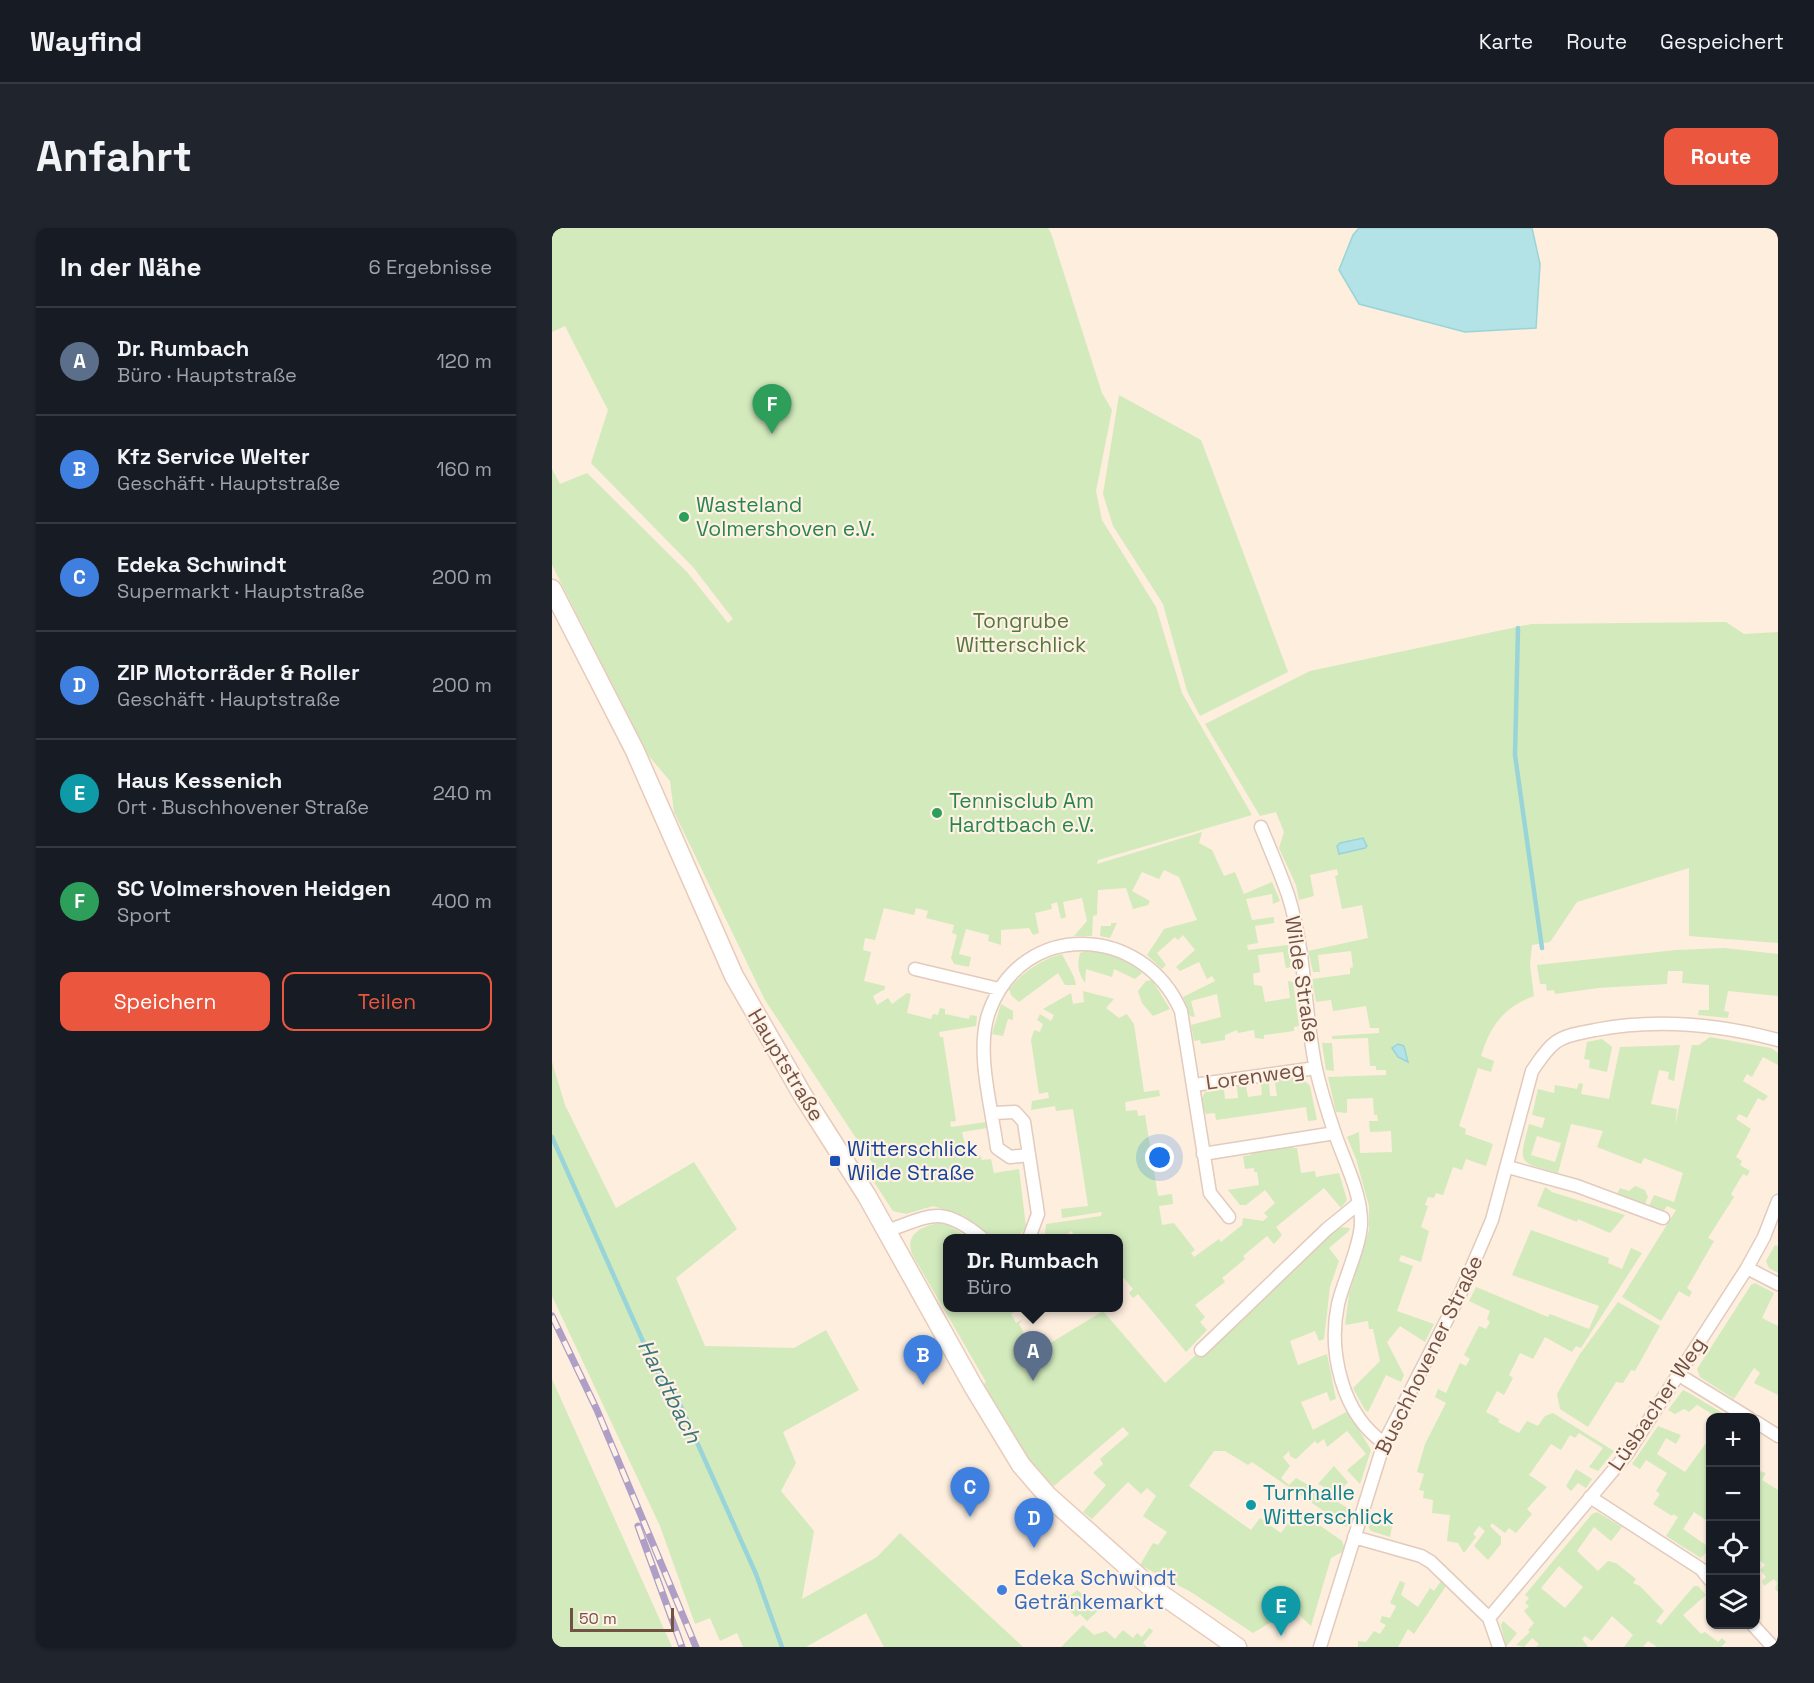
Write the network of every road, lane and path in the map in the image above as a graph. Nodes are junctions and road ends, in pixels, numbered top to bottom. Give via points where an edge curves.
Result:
1 (552, 590) edge
2 (1261, 827) dead end
3 (915, 969) dead end
4 (999, 989) junction
5 (1778, 1040) edge
6 (1316, 1068) junction
7 (1194, 1085) junction
8 (993, 1113) junction
9 (1335, 1133) junction
10 (1203, 1154) junction
11 (1029, 1155) junction
12 (1508, 1167) junction
13 (1778, 1201) edge
14 (1359, 1203) junction
15 (1229, 1217) dead end
16 (1663, 1218) dead end
17 (887, 1231) junction
18 (976, 1234) edge
19 (1031, 1234) edge
20 (1748, 1268) junction
21 (1778, 1284) edge
22 (1202, 1350) dead end
23 (1679, 1375) junction
24 (1741, 1413) edge
25 (1760, 1425) edge
26 (1778, 1436) edge
27 (1384, 1443) junction
28 (1590, 1497) junction
29 (1354, 1537) junction
30 (1706, 1575) edge
31 (1489, 1618) junction
32 (1757, 1629) edge
33 (1237, 1647) edge
34 (1320, 1647) edge
35 (1499, 1647) edge
36 (1773, 1647) edge

1 - 17 main road, Hauptstraße via 635,751 734,976
2 - 6 street, Wilde Straße via 1290,905
3 - 4 street
4 - 7 street, Lorenweg via 1028,960 1058,947 1089,944 1130,954 1152,969 1174,995 1185,1026
4 - 8 street, Lorenweg via 988,1012 982,1043
5 - 12 street, Buschhovener Straße via 1735,1028 1658,1024 1612,1027 1555,1042 1532,1071
6 - 7 street, Lorenweg
6 - 9 street, Wilde Straße
7 - 10 street, Lorenweg
8 - 11 street via 1009,1111 1020,1116
8 - 11 street, Lorenweg via 997,1148 1010,1157
9 - 10 street
9 - 14 street, Wilde Straße
10 - 15 street, Lorenweg via 1210,1193
11 - 19 street via 1038,1214
12 - 16 street via 1577,1186
12 - 27 street, Buschhovener Straße via 1492,1220 1462,1290
13 - 20 street, Lüsbacher Weg
14 - 22 street
14 - 27 street, Wilde Straße via 1361,1226 1338,1306 1338,1368 1346,1394 1363,1422
17 - 18 street via 930,1216 946,1215
17 - 33 main road, Hauptstraße via 1021,1465 1047,1495 1148,1585
20 - 21 street
20 - 23 street, Lüsbacher Weg
23 - 24 street
23 - 28 street, Lüsbacher Weg via 1627,1454
25 - 26 street
27 - 29 street, Buschhovener Straße
28 - 30 street
28 - 31 street, Lüsbacher Weg
29 - 31 street via 1431,1562
29 - 34 street, Buschhovener Straße
31 - 35 street
32 - 36 street

